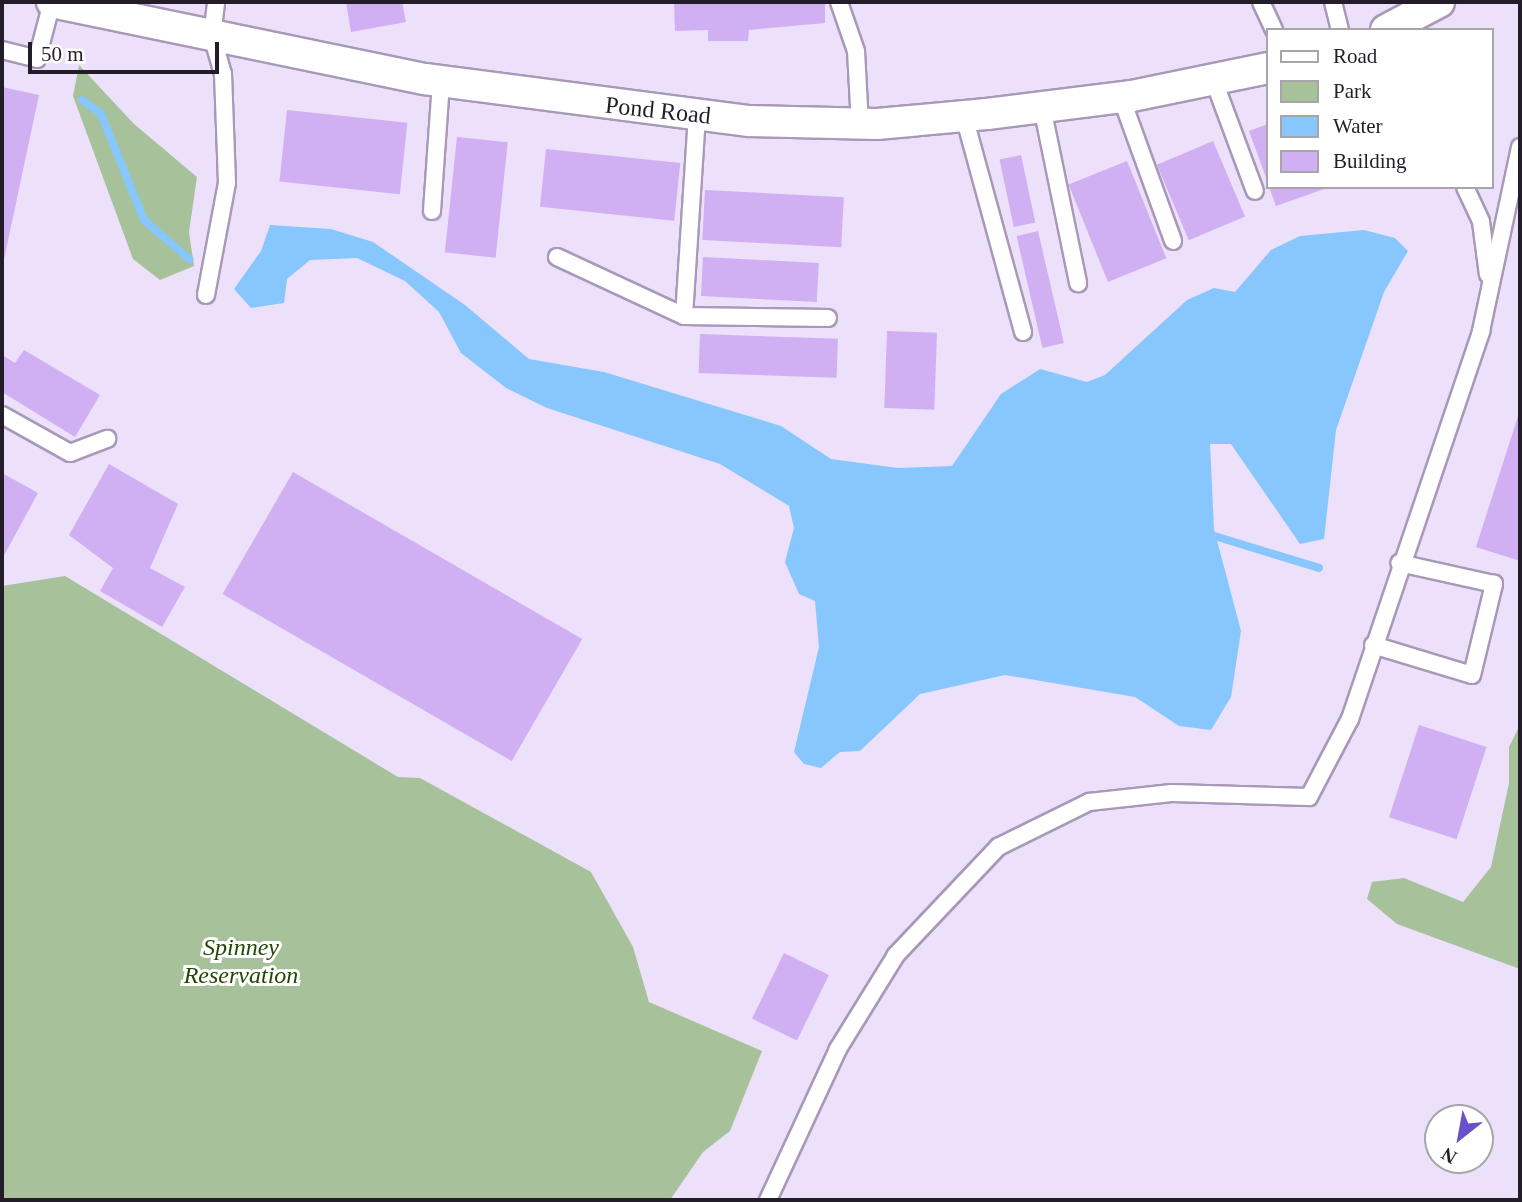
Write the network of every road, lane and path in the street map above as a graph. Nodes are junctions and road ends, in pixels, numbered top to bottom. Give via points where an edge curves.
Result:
1 (52, 2) edge
2 (216, 2) edge
3 (839, 2) edge
4 (1261, 2) edge
5 (1333, 2) edge
6 (1439, 2) edge
7 (1273, 28) edge
8 (1340, 28) edge
9 (1390, 28) edge
10 (212, 36) junction
11 (2, 50) edge
12 (1266, 69) edge
13 (441, 82) junction
14 (1214, 82) junction
15 (1121, 97) junction
16 (1042, 107) junction
17 (697, 115) junction
18 (964, 116) junction
19 (860, 124) junction
20 (1520, 147) edge
21 (1466, 189) edge
22 (1255, 191) dead end
23 (432, 211) dead end
24 (1172, 241) dead end
25 (557, 257) dead end
26 (1078, 282) dead end
27 (1490, 286) junction
28 (205, 295) dead end
29 (684, 316) junction
30 (828, 318) dead end
31 (1023, 332) dead end
32 (2, 415) edge
33 (107, 439) dead end
34 (1399, 563) junction
35 (1373, 645) junction
36 (768, 1200) edge

1 - 10 street, Pond Road
1 - 11 lane via 37,59
2 - 10 lane
3 - 19 lane via 856,51
4 - 7 lane
5 - 8 lane
6 - 9 street
10 - 13 street, Pond Road
10 - 28 lane via 223,74 227,183
12 - 14 street, Pond Road
13 - 17 street, Pond Road
13 - 23 lane
14 - 15 street, Pond Road
14 - 22 lane
15 - 16 street, Pond Road
15 - 24 lane
16 - 18 street, Pond Road
16 - 26 lane
17 - 19 street, Pond Road
17 - 29 lane
18 - 19 street, Pond Road
18 - 31 lane
20 - 27 lane
21 - 27 lane via 1481,222
25 - 29 lane
27 - 34 lane via 1482,331
29 - 30 lane
32 - 33 lane via 70,453
34 - 35 lane
34 - 35 lane via 1494,584 1472,675
35 - 36 lane via 1350,719 1309,797 1171,793 1089,802 998,847 896,955 838,1049

